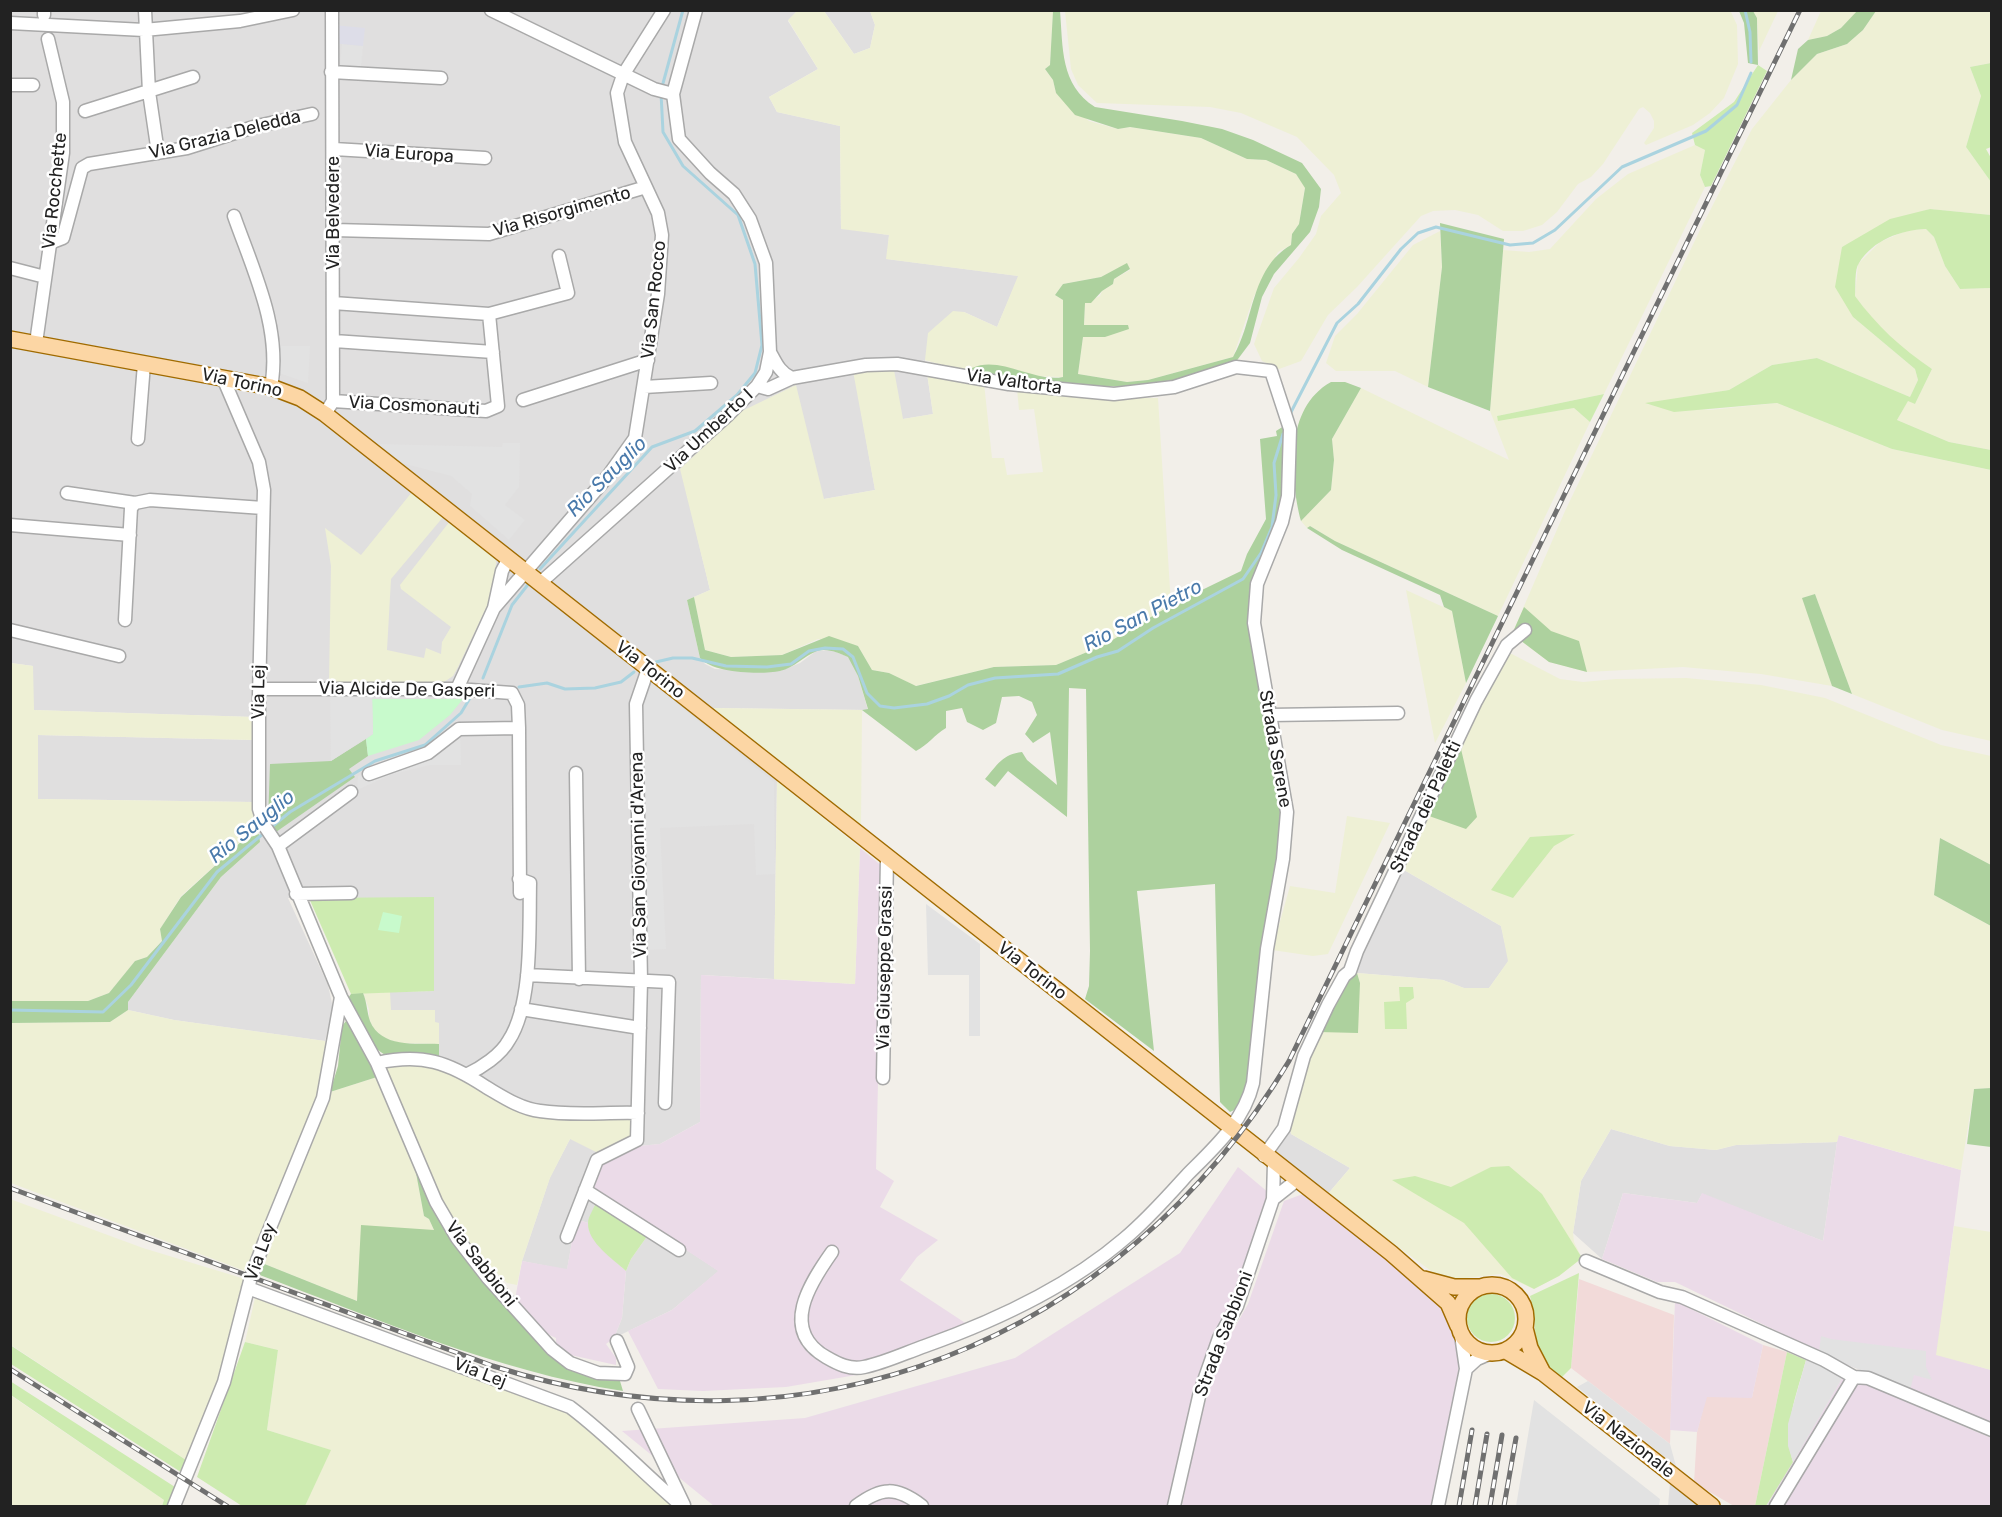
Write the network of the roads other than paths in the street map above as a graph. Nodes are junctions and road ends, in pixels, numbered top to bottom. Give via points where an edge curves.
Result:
1 (145, 10) edge
2 (293, 10) edge
3 (332, 10) edge
4 (491, 10) edge
5 (664, 10) edge
6 (696, 10) edge
7 (10, 23) edge
8 (144, 30) junction
9 (48, 39) dead end
10 (331, 72) junction
11 (623, 75) junction
12 (193, 77) dead end
13 (441, 78) dead end
14 (10, 85) edge
15 (33, 85) dead end
16 (149, 92) junction
17 (671, 93) junction
18 (85, 111) dead end
19 (312, 114) dead end
20 (334, 149) junction
21 (158, 153) junction
22 (485, 158) dead end
23 (646, 187) junction
24 (234, 216) dead end
25 (333, 230) junction
26 (50, 243) junction
27 (559, 256) dead end
28 (10, 268) edge
29 (45, 277) junction
30 (333, 303) junction
31 (489, 314) junction
32 (10, 339) edge
33 (334, 341) junction
34 (36, 343) junction
35 (493, 352) junction
36 (770, 352) junction
37 (648, 360) junction
38 (144, 364) junction
39 (1236, 367) joint
40 (223, 378) junction
41 (792, 378) junction
42 (711, 383) dead end
43 (271, 387) junction
44 (644, 387) junction
45 (757, 387) junction
46 (524, 400) dead end
47 (329, 407) junction
48 (138, 439) dead end
49 (67, 493) dead end
50 (135, 502) junction
51 (263, 508) junction
52 (10, 525) edge
53 (130, 535) junction
54 (509, 558) junction
55 (526, 572) junction
56 (540, 583) junction
57 (494, 608) junction
58 (125, 620) dead end
59 (10, 630) edge
60 (1525, 630) dead end
61 (119, 656) dead end
62 (648, 669) junction
63 (259, 688) junction
64 (457, 689) junction
65 (1398, 713) dead end
66 (1270, 715) junction
67 (519, 728) junction
68 (576, 773) dead end
69 (369, 774) dead end
70 (351, 792) dead end
71 (274, 841) junction
72 (887, 858) junction
73 (519, 879) junction
74 (351, 893) dead end
75 (520, 893) dead end
76 (296, 894) junction
77 (527, 975) junction
78 (579, 979) junction
79 (641, 981) junction
80 (341, 997) junction
81 (521, 1009) junction
82 (640, 1028) junction
83 (377, 1063) junction
84 (466, 1075) junction
85 (883, 1078) dead end
86 (665, 1103) dead end
87 (638, 1113) junction
88 (1231, 1129) junction
89 (1269, 1159) junction
90 (1296, 1180) junction
91 (585, 1190) junction
92 (1274, 1199) junction
93 (567, 1237) dead end
94 (679, 1250) dead end
95 (832, 1252) dead end
96 (1586, 1261) dead end
97 (1424, 1279) junction
98 (1481, 1287) junction
99 (248, 1288) junction
100 (1525, 1328) junction
101 (1460, 1330) junction
102 (617, 1341) dead end
103 (1498, 1352) junction
104 (1466, 1368) junction
105 (1543, 1373) junction
106 (1854, 1377) junction
107 (638, 1409) dead end
108 (1992, 1430) edge
109 (174, 1506) edge
110 (683, 1506) edge
111 (856, 1506) edge
112 (922, 1506) edge
113 (1174, 1506) edge
114 (1438, 1506) edge
115 (1712, 1506) edge
116 (1776, 1506) edge

1 - 8 street
2 - 8 street via 240,21
3 - 10 street, Via Belvedere
4 - 11 street
5 - 11 street, Via San Rocco
6 - 17 street, Via Umberto I
7 - 8 street
8 - 16 street
9 - 26 street, Via Rocchette via 63,102 63,153
10 - 13 street
10 - 20 street, Via Belvedere
11 - 17 street
11 - 23 street, Via San Rocco via 617,93 625,142
12 - 16 street
14 - 15 street
16 - 18 street
16 - 21 street
17 - 36 street, Via Umberto I via 679,139 734,194 750,219 766,263
19 - 21 street, Via Grazia Deledda
20 - 22 street, Via Europa
20 - 25 street, Via Belvedere
21 - 26 street, Via Grazia Deledda via 82,168 63,238
23 - 25 street, Via Risorgimento via 489,234
23 - 37 street, Via San Rocco via 662,235
24 - 43 street via 271,330
25 - 30 street, Via Belvedere
26 - 29 street, Via Rocchette
27 - 31 street via 568,293
28 - 29 street
29 - 34 street, Via Rocchette
30 - 31 street
30 - 33 street, Via Belvedere
31 - 35 street, Via Cosmonauti
32 - 34 main road, Via Torino
33 - 35 street
33 - 47 street, Via Belvedere
34 - 38 main road, Via Torino
35 - 47 street, Via Cosmonauti via 498,406 493,409
36 - 41 street via 784,375
36 - 45 street, Via Umberto I via 766,372
37 - 44 street, Via San Rocco
37 - 46 street
38 - 40 main road, Via Torino
38 - 48 street
39 - 41 street, Via Valtorta via 1174,387 1114,394 1009,384 897,364 866,365
39 - 66 street, Strada Serene via 1271,371 1290,429 1288,496 1254,601 1255,642
40 - 43 main road, Via Torino
40 - 51 street, Via Lej via 259,462
41 - 45 street, Via Valtorta via 768,389
42 - 44 street
43 - 47 main road, Via Torino
44 - 55 street, Via San Rocco via 635,438 608,476
45 - 56 street, Via Umberto I
47 - 54 main road, Via Torino
49 - 50 street
50 - 51 street
50 - 53 street via 131,508
51 - 63 street, Via Lej
52 - 53 street
53 - 58 street
54 - 55 main road, Via Torino
54 - 57 street
55 - 56 main road, Via Torino
55 - 57 street, Via San Rocco
56 - 62 main road, Via Torino
57 - 64 street
59 - 61 street
60 - 89 street, Strada dei Paletti via 1508,645 1476,701 1350,971 1333,995 1296,1077 1284,1128
62 - 72 main road, Via Torino
62 - 79 street, Via San Giovanni d'Arena via 636,704
63 - 64 street, Via Alcide De Gasperi
63 - 71 street, Via Lej via 259,809
64 - 67 street, Via Alcide De Gasperi via 512,693 518,705
65 - 66 street
66 - 88 street, Strada Serene via 1287,812 1286,830 1267,949 1253,1083 1248,1102
67 - 69 street via 459,729 428,753
67 - 73 street, Via Alcide De Gasperi
68 - 78 street
70 - 71 street
71 - 76 street, Via Lej
72 - 85 street, Via Giuseppe Grassi
72 - 88 main road, Via Torino
73 - 75 street, Via Alcide De Gasperi
73 - 77 street, Via Alcide De Gasperi via 530,884
74 - 76 street
76 - 80 street, Via Lej
77 - 78 street, Via San Giovanni d'Arena
77 - 81 street
78 - 79 street, Via San Giovanni d'Arena
79 - 82 street
79 - 86 street via 669,982
80 - 83 street, Via Lej
80 - 99 street, Via Ley via 323,1098
81 - 82 street
81 - 84 street via 509,1041 479,1069
82 - 87 street
83 - 84 street via 423,1058
83 - 102 street, Via Sabbioni via 436,1202 488,1278 552,1349 570,1363 598,1373 625,1374 628,1367
84 - 87 street via 508,1101 540,1112
87 - 91 street via 637,1140 597,1160
88 - 89 main road, Via Torino
88 - 95 street via 1124,1240 1069,1278 1012,1313 864,1367 842,1366 818,1353 804,1336 801,1309
89 - 90 main road, Via Torino
89 - 92 street, Strada Sabbioni
90 - 92 street
90 - 97 main road, Via Torino
91 - 93 street
91 - 94 street
92 - 113 street, Strada Sabbioni via 1237,1306 1219,1338 1200,1392
96 - 106 street via 1660,1292 1682,1297
97 - 98 main road, Via Torino via 1454,1287
97 - 101 main road, Via Torino via 1448,1303
98 - 100 main road via 1495,1285 1513,1293 1525,1311
98 - 101 main road via 1462,1301 1458,1312
99 - 109 street, Via Ley via 224,1382
99 - 110 street, Via Lej via 570,1407
100 - 103 main road via 1516,1343
100 - 105 main road, Via Nazionale
101 - 103 main road via 1473,1348
101 - 104 street
103 - 104 street
103 - 105 main road, Via Nazionale
104 - 114 street
105 - 115 main road, Via Nazionale
106 - 108 street via 1868,1378
106 - 116 street
107 - 110 street
111 - 112 street via 873,1493 893,1490

